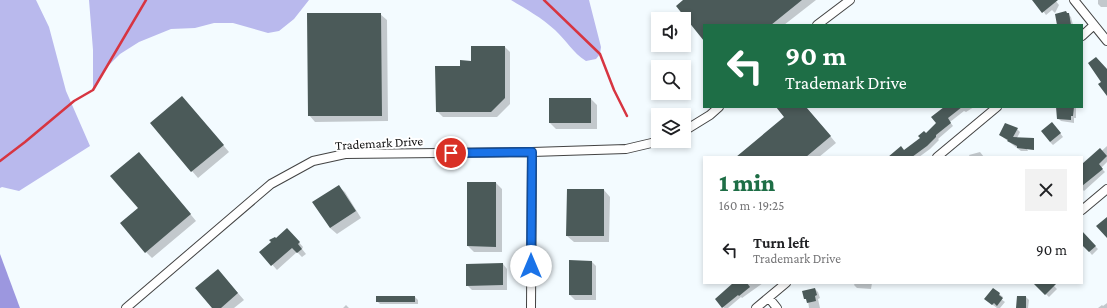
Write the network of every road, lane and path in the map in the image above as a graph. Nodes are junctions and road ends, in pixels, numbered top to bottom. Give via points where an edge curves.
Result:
1 (850, 0) edge
2 (1074, 0) edge
3 (818, 24) edge
4 (1094, 26) junction
5 (1083, 35) edge
6 (1107, 40) edge
7 (718, 108) edge
8 (996, 108) edge
9 (691, 127) edge
10 (651, 143) edge
11 (532, 152) junction
12 (938, 156) edge
13 (1107, 189) edge
14 (1083, 209) edge
15 (785, 284) edge
16 (769, 298) junction
17 (126, 308) edge
18 (531, 308) edge
19 (756, 308) edge
20 (777, 308) edge

1 - 3 street
2 - 4 street
4 - 5 street
4 - 6 street
7 - 9 street
8 - 12 street
10 - 11 street, Trademark Drive via 626,149
11 - 17 street, Trademark Drive via 345,154 314,160 271,184
11 - 18 street
13 - 14 street
15 - 16 street
16 - 19 street
16 - 20 street

